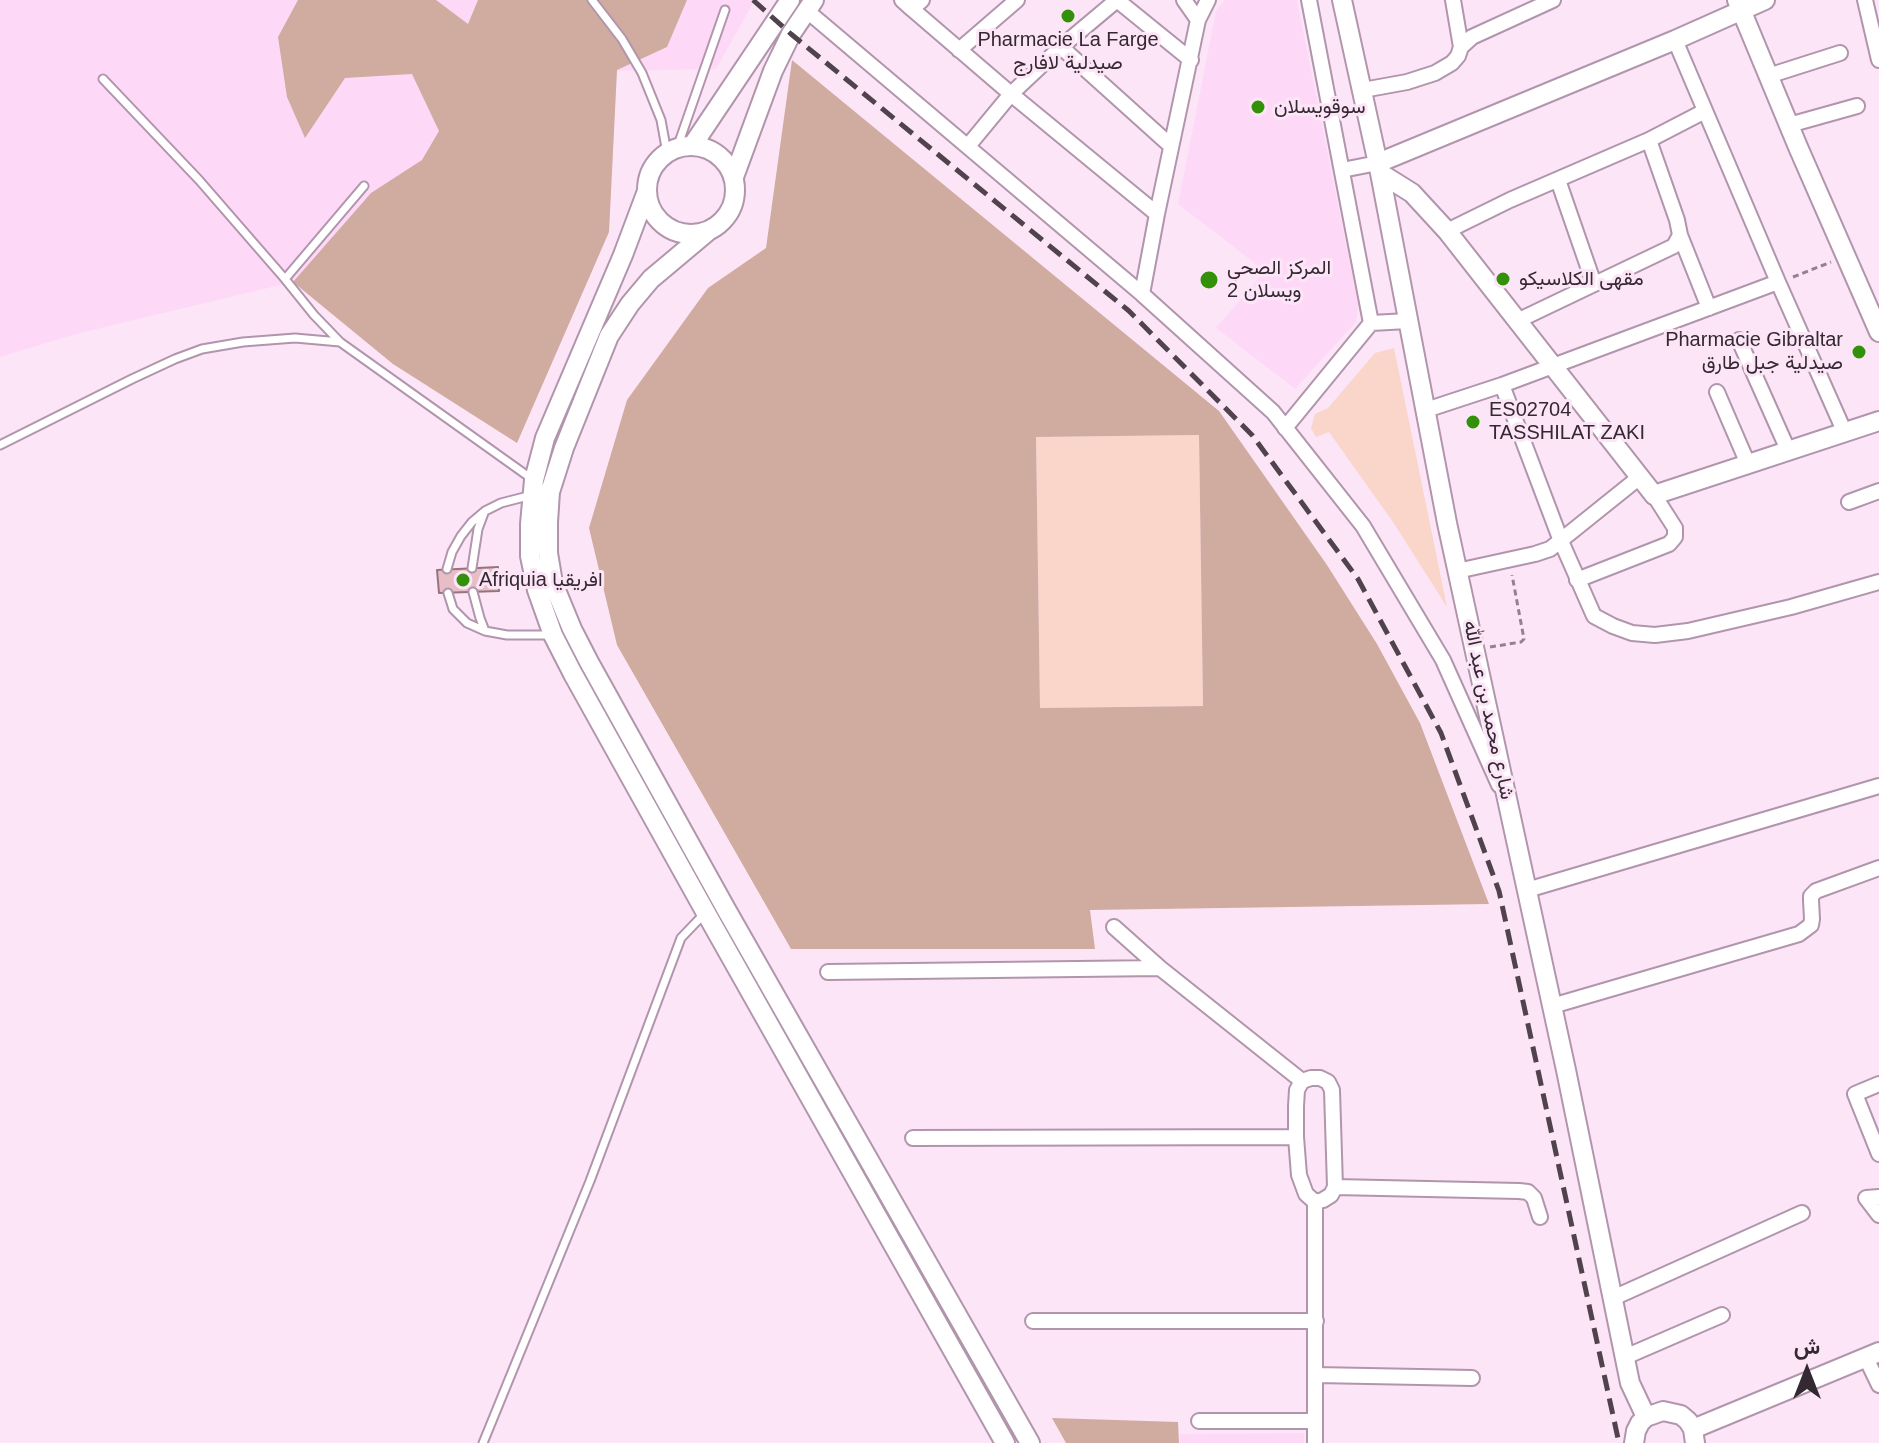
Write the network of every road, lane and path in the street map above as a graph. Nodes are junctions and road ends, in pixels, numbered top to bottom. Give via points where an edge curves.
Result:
1 (592, 0) edge
2 (1017, 0) edge
3 (1117, 0) edge
4 (1184, 0) edge
5 (1208, 0) edge
6 (1309, 0) edge
7 (1325, 0) edge
8 (1342, 0) edge
9 (1453, 0) edge
10 (1553, 0) edge
11 (1765, 0) edge
12 (1865, 0) edge
13 (803, 3) edge
14 (912, 3) edge
15 (1739, 5) edge
16 (725, 10) dead end
17 (1312, 16) junction
18 (1198, 20) junction
19 (1675, 40) junction
20 (1061, 47) junction
21 (1461, 47) junction
22 (959, 50) junction
23 (1840, 53) dead end
24 (1191, 60) junction
25 (1879, 60) edge
26 (1768, 76) junction
27 (103, 79) dead end
28 (1363, 90) junction
29 (1011, 94) junction
30 (1857, 106) dead end
31 (1705, 111) junction
32 (1789, 125) junction
33 (1649, 140) junction
34 (968, 146) junction
35 (1171, 146) junction
36 (679, 149) junction
37 (1379, 168) junction
38 (1342, 170) junction
39 (734, 177) junction
40 (1558, 180) junction
41 (364, 186) dead end
42 (647, 191) junction
43 (1157, 214) junction
44 (1447, 231) junction
45 (707, 232) junction
46 (1680, 235) junction
47 (1846, 256) junction
48 (285, 279) junction
49 (1778, 282) junction
50 (1594, 284) junction
51 (1142, 294) junction
52 (1709, 308) junction
53 (1408, 321) junction
54 (1517, 321) junction
55 (1371, 323) junction
56 (1879, 332) edge
57 (1739, 340) dead end
58 (340, 342) junction
59 (1554, 366) junction
60 (1502, 385) junction
61 (1717, 392) dead end
62 (1426, 410) junction
63 (1879, 421) edge
64 (1285, 428) junction
65 (1845, 433) junction
66 (0, 445) edge
67 (1788, 450) junction
68 (1748, 464) junction
69 (1641, 476) junction
70 (539, 489) junction
71 (1879, 491) edge
72 (1654, 495) junction
73 (1849, 502) dead end
74 (485, 511) junction
75 (1561, 541) junction
76 (1509, 560) junction
77 (472, 568) dead end
78 (447, 569) dead end
79 (1457, 571) junction
80 (1577, 580) junction
81 (1879, 582) edge
82 (473, 592) dead end
83 (448, 593) dead end
84 (572, 629) junction
85 (485, 631) junction
86 (553, 635) junction
87 (1475, 650) junction
88 (1879, 786) edge
89 (1509, 807) junction
90 (1879, 868) edge
91 (1527, 890) junction
92 (706, 913) junction
93 (1114, 927) dead end
94 (1160, 968) junction
95 (828, 972) dead end
96 (1552, 1006) junction
97 (1302, 1081) junction
98 (1879, 1084) edge
99 (1296, 1137) junction
100 (913, 1138) dead end
101 (1879, 1154) edge
102 (1335, 1187) junction
103 (1879, 1197) edge
104 (1315, 1202) junction
105 (1802, 1213) dead end
106 (1879, 1215) edge
107 (1540, 1217) dead end
108 (1613, 1298) junction
109 (1722, 1315) dead end
110 (1033, 1321) dead end
111 (1316, 1321) junction
112 (1872, 1355) edge
113 (1625, 1357) junction
114 (1316, 1375) junction
115 (1472, 1378) dead end
116 (1879, 1385) edge
117 (1646, 1417) junction
118 (1199, 1421) dead end
119 (1315, 1421) junction
120 (1694, 1436) edge
121 (483, 1443) edge
122 (1005, 1443) edge
123 (1030, 1443) edge
124 (1315, 1443) edge
125 (1634, 1443) edge

1 - 36 lane via 642,73
2 - 22 street
3 - 20 street
3 - 24 street
4 - 18 street
5 - 18 street
6 - 17 street
7 - 17 street
8 - 28 street, شارع محمد بن عبد الله
9 - 21 street
10 - 21 street
11 - 15 street
12 - 25 street
13 - 34 street
13 - 36 street
13 - 39 street
14 - 22 street
15 - 19 street
15 - 26 street
16 - 36 lane
17 - 38 street
18 - 24 street
19 - 31 street
19 - 37 street
20 - 29 street
20 - 35 street
21 - 28 street via 1452,63 1435,73
22 - 29 street
23 - 26 street
24 - 35 street
26 - 32 street
27 - 48 lane
28 - 37 street, شارع محمد بن عبد الله
29 - 34 street
29 - 43 street
30 - 32 street
31 - 33 street
31 - 49 street
32 - 47 street
33 - 40 street
33 - 46 street
34 - 51 street
35 - 43 street
36 - 39 street via 706,148 728,165
36 - 42 street via 656,163
37 - 38 street
37 - 44 street via 1412,193
37 - 53 street, شارع محمد بن عبد الله
38 - 55 street
39 - 45 street via 734,204 728,216
40 - 44 street
40 - 50 street
41 - 48 lane
42 - 45 street via 649,204 666,227 693,235
42 - 70 street via 545,438
43 - 51 street
44 - 54 street
45 - 70 street via 651,279 609,336 564,448
46 - 50 street via 1674,246
46 - 52 street
47 - 49 path
47 - 56 street
48 - 58 lane
49 - 52 street
49 - 65 street
50 - 54 street
51 - 64 street
52 - 59 street
53 - 55 street
53 - 62 street, شارع محمد بن عبد الله
54 - 59 street
55 - 64 street
57 - 67 street
58 - 66 lane via 295,338 202,349
58 - 70 lane
59 - 60 street
59 - 69 street
60 - 62 street
60 - 75 street
61 - 68 street
62 - 79 street, شارع محمد بن عبد الله
63 - 65 street
64 - 89 street via 1363,526 1443,660
65 - 67 street
67 - 68 street
68 - 72 street
69 - 72 street
69 - 75 street
70 - 74 lane
70 - 84 street via 548,522 553,583
70 - 86 street via 530,524 530,556
71 - 73 street
72 - 80 street via 1675,528 1669,544
74 - 77 lane
74 - 78 lane via 461,536
75 - 76 street
75 - 80 street
76 - 79 street
76 - 87 path via 1524,639
79 - 87 street, شارع محمد بن عبد الله
80 - 81 street via 1594,616 1632,633 1655,635 1791,607
82 - 85 lane
83 - 85 lane via 459,616
84 - 86 lane
84 - 123 street
85 - 86 lane
86 - 92 street
87 - 89 street, شارع محمد بن عبد الله
88 - 91 street
89 - 91 street, شارع محمد بن عبد الله
90 - 96 street via 1816,891 1811,896 1811,925 1799,934
91 - 96 street, شارع محمد بن عبد الله
92 - 121 lane via 681,938
92 - 122 street
93 - 94 street
94 - 95 street
94 - 97 street
96 - 108 street, شارع محمد بن عبد الله
97 - 99 street via 1297,1090
97 - 102 street via 1320,1078 1332,1090
98 - 101 street via 1855,1094
99 - 100 street
99 - 104 street via 1299,1175
102 - 104 street
102 - 107 street via 1528,1192
103 - 106 street via 1866,1198
104 - 111 street
105 - 108 street
108 - 113 street, شارع محمد بن عبد الله
109 - 113 street
110 - 111 street
111 - 114 street
112 - 116 street
112 - 120 street
113 - 117 street, شارع محمد بن عبد الله
114 - 115 street
114 - 119 street
117 - 120 street via 1672,1412 1688,1421
117 - 125 street
118 - 119 street
119 - 124 street

